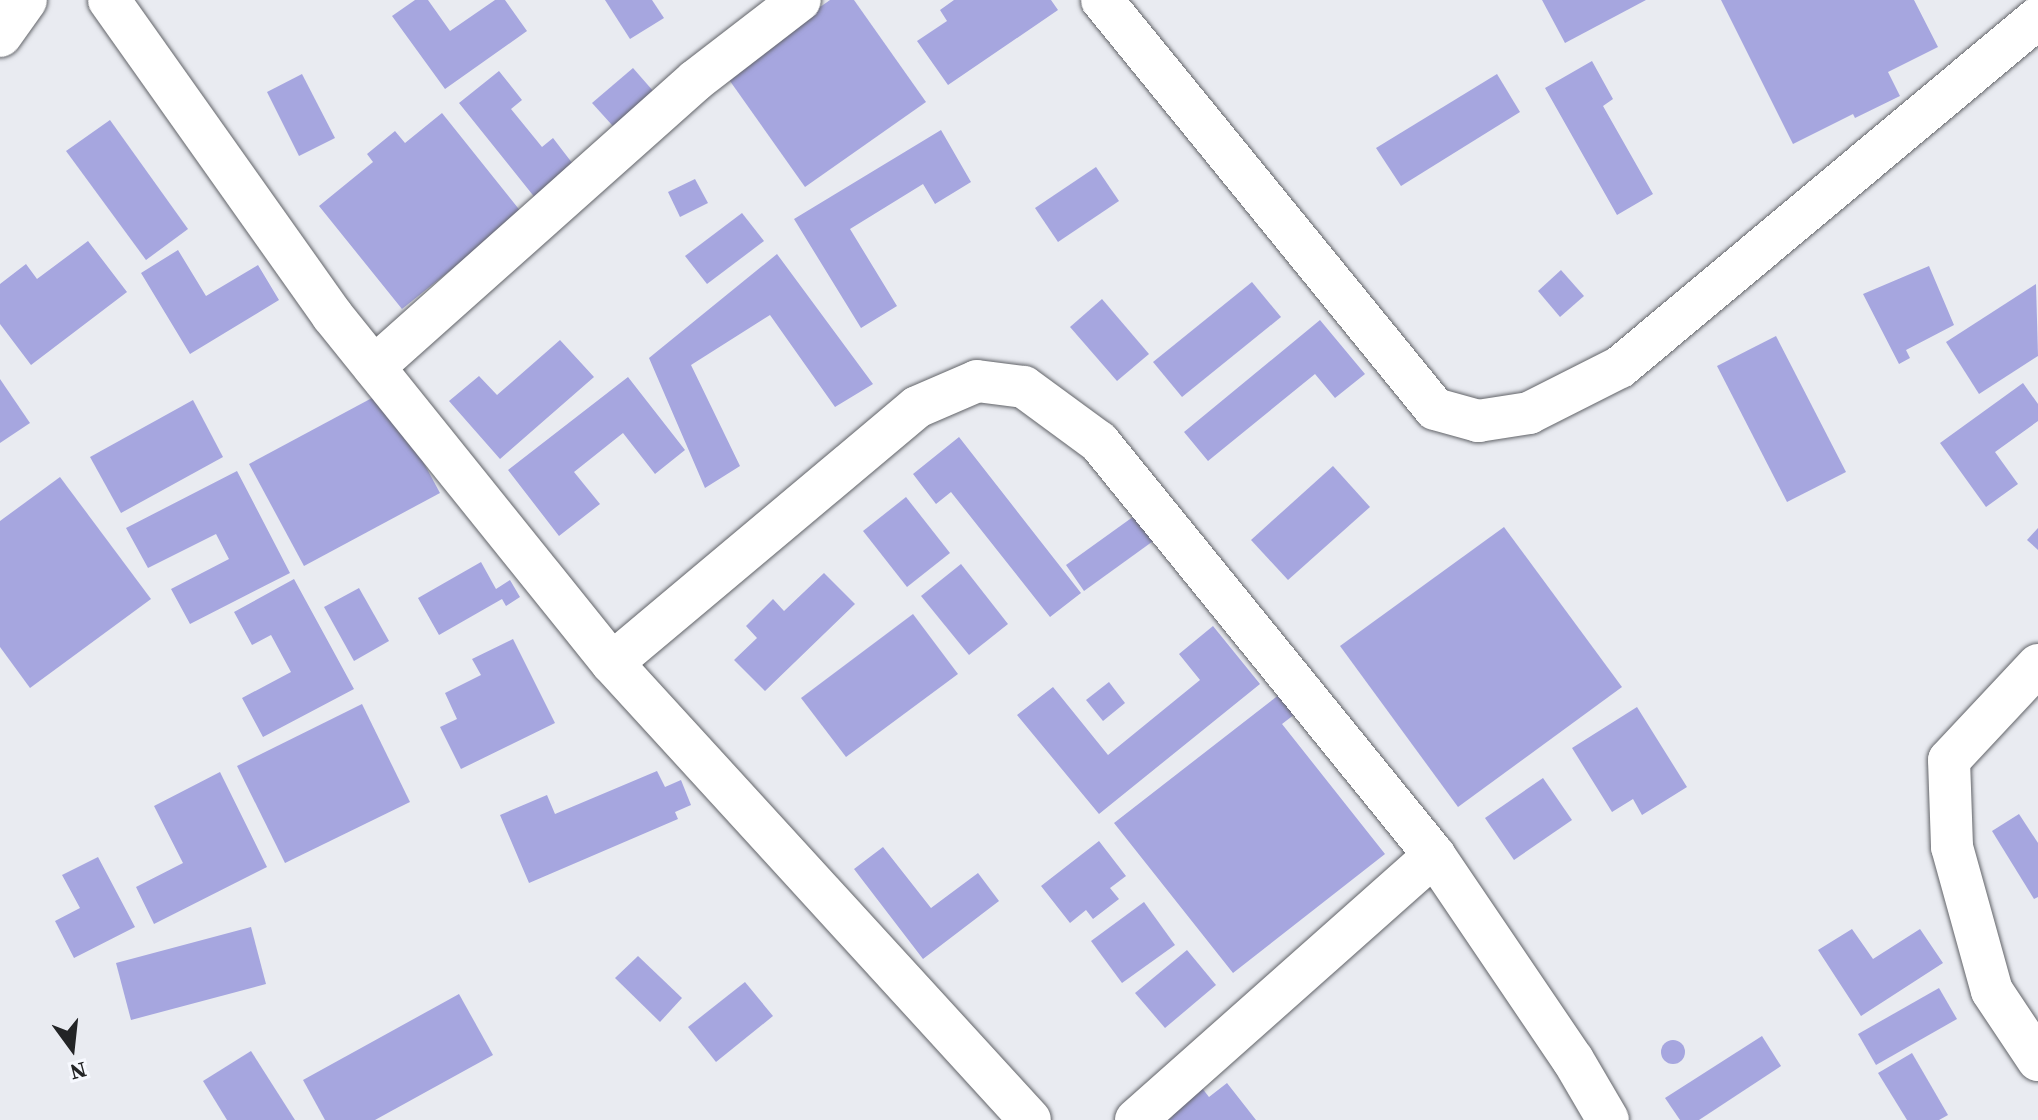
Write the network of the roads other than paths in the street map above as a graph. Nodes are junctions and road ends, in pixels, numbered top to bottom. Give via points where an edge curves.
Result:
1 (25, 0) edge
2 (109, 0) edge
3 (800, 0) edge
4 (1102, 0) edge
5 (2038, 18) edge
6 (0, 35) edge
7 (374, 367) junction
8 (612, 663) junction
9 (2038, 665) edge
10 (1434, 855) junction
11 (2038, 1060) edge
12 (1030, 1120) edge
13 (1136, 1120) edge
14 (1608, 1120) edge

1 - 6 street
2 - 7 street
3 - 7 street via 696,80
4 - 5 street via 1435,409 1478,421 1529,413 1620,367
7 - 8 street
8 - 10 street via 917,407 977,381 1024,387 1099,442
8 - 12 street
9 - 11 street via 1949,760 1952,847 1992,991
10 - 13 street
10 - 14 street

